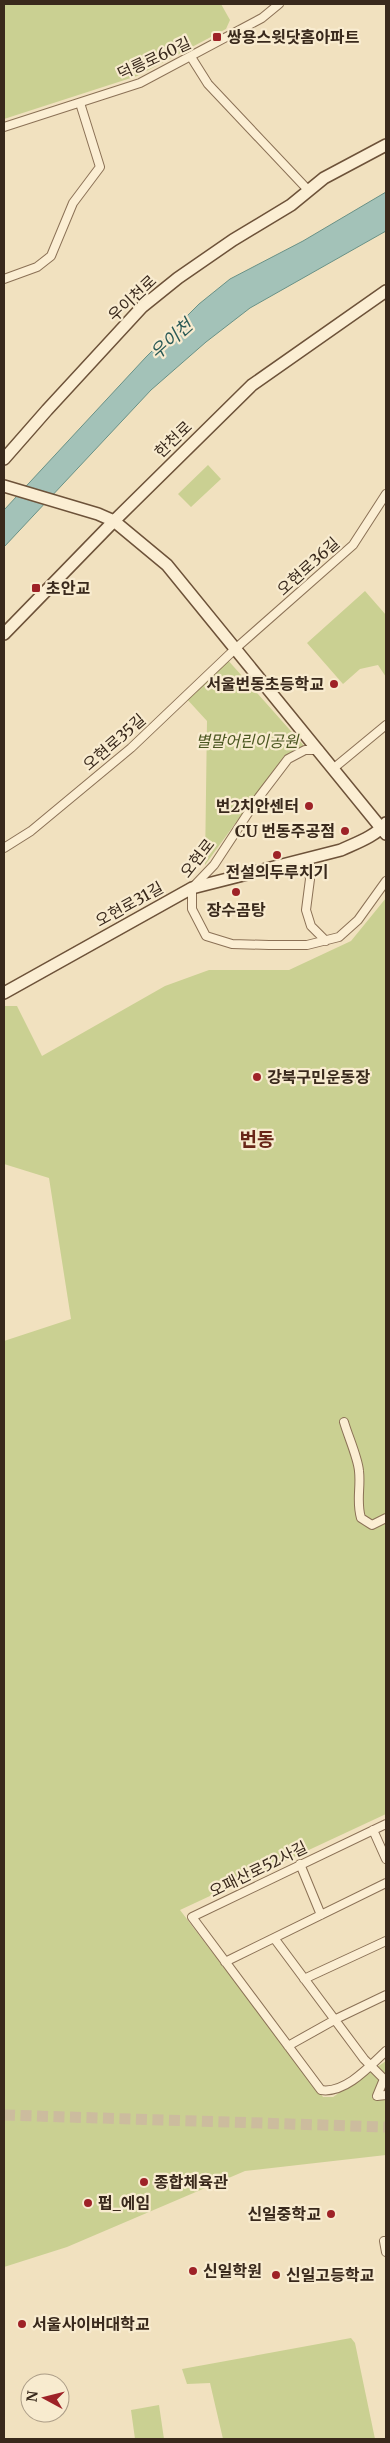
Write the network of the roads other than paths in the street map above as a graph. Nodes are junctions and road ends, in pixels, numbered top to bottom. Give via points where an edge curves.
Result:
1 (279, 4) edge
2 (192, 58) junction
3 (80, 103) junction
4 (4, 127) edge
5 (386, 145) edge
6 (309, 190) junction
7 (4, 279) edge
8 (386, 291) edge
9 (4, 459) edge
10 (4, 486) edge
11 (386, 494) edge
12 (114, 521) junction
13 (4, 634) edge
14 (235, 649) junction
15 (386, 725) edge
16 (319, 750) junction
17 (334, 768) junction
18 (385, 828) edge
19 (4, 848) edge
20 (307, 858) junction
21 (386, 881) edge
22 (192, 888) junction
23 (326, 941) junction
24 (4, 993) edge
25 (344, 1422) dead end
26 (386, 1518) edge
27 (386, 1824) edge
28 (373, 1830) junction
29 (386, 1859) edge
30 (300, 1864) junction
31 (386, 1883) edge
32 (321, 1915) junction
33 (274, 1938) junction
34 (386, 1941) edge
35 (226, 1962) junction
36 (304, 1979) junction
37 (386, 1995) edge
38 (334, 2020) junction
39 (288, 2046) junction
40 (386, 2051) edge
41 (371, 2065) junction
42 (386, 2095) edge
43 (384, 2241) dead end
44 (386, 2252) edge

1 - 2 street, 덕릉로60길 via 262,18
2 - 3 street, 덕릉로60길 via 140,83
2 - 6 street via 208,84
3 - 4 street, 덕릉로60길
3 - 7 street via 100,167 73,203 51,256 38,267
5 - 6 street, 우이천로 via 324,178
6 - 9 street, 우이천로 via 210,256 142,307
8 - 12 street, 한천로 via 252,385
10 - 12 street
11 - 14 street, 오현로36길 via 352,545
12 - 13 street, 한천로
12 - 14 street via 167,565
14 - 16 street
14 - 19 street, 오현로35길 via 131,748 31,831
15 - 17 street
16 - 17 street
16 - 22 street, 오현로 via 306,750 288,759 214,865
17 - 18 street
18 - 20 street, 오현로31길 via 341,850
20 - 22 street, 오현로31길
20 - 23 street via 310,879 306,910 311,926
21 - 23 street, 오현로 via 358,920 339,937
22 - 23 street, 오현로 via 192,909 206,936 232,944 307,945
22 - 24 street, 오현로31길
25 - 26 street via 359,1468 357,1497 361,1518 372,1525
27 - 28 street, 오패산로52사길
28 - 29 street
28 - 30 street, 오패산로52사길
30 - 32 street
30 - 35 street, 오패산로52사길 via 192,1917
31 - 32 street
32 - 33 street
33 - 35 street
33 - 36 street
34 - 36 street
35 - 39 street, 오패산로52사길
36 - 38 street
37 - 38 street
38 - 39 street
38 - 41 street
39 - 41 street, 오패산로52사길 via 321,2090 330,2091 351,2081
40 - 41 street, 오패산로52사길
41 - 42 street via 384,2079 377,2096
43 - 44 street

